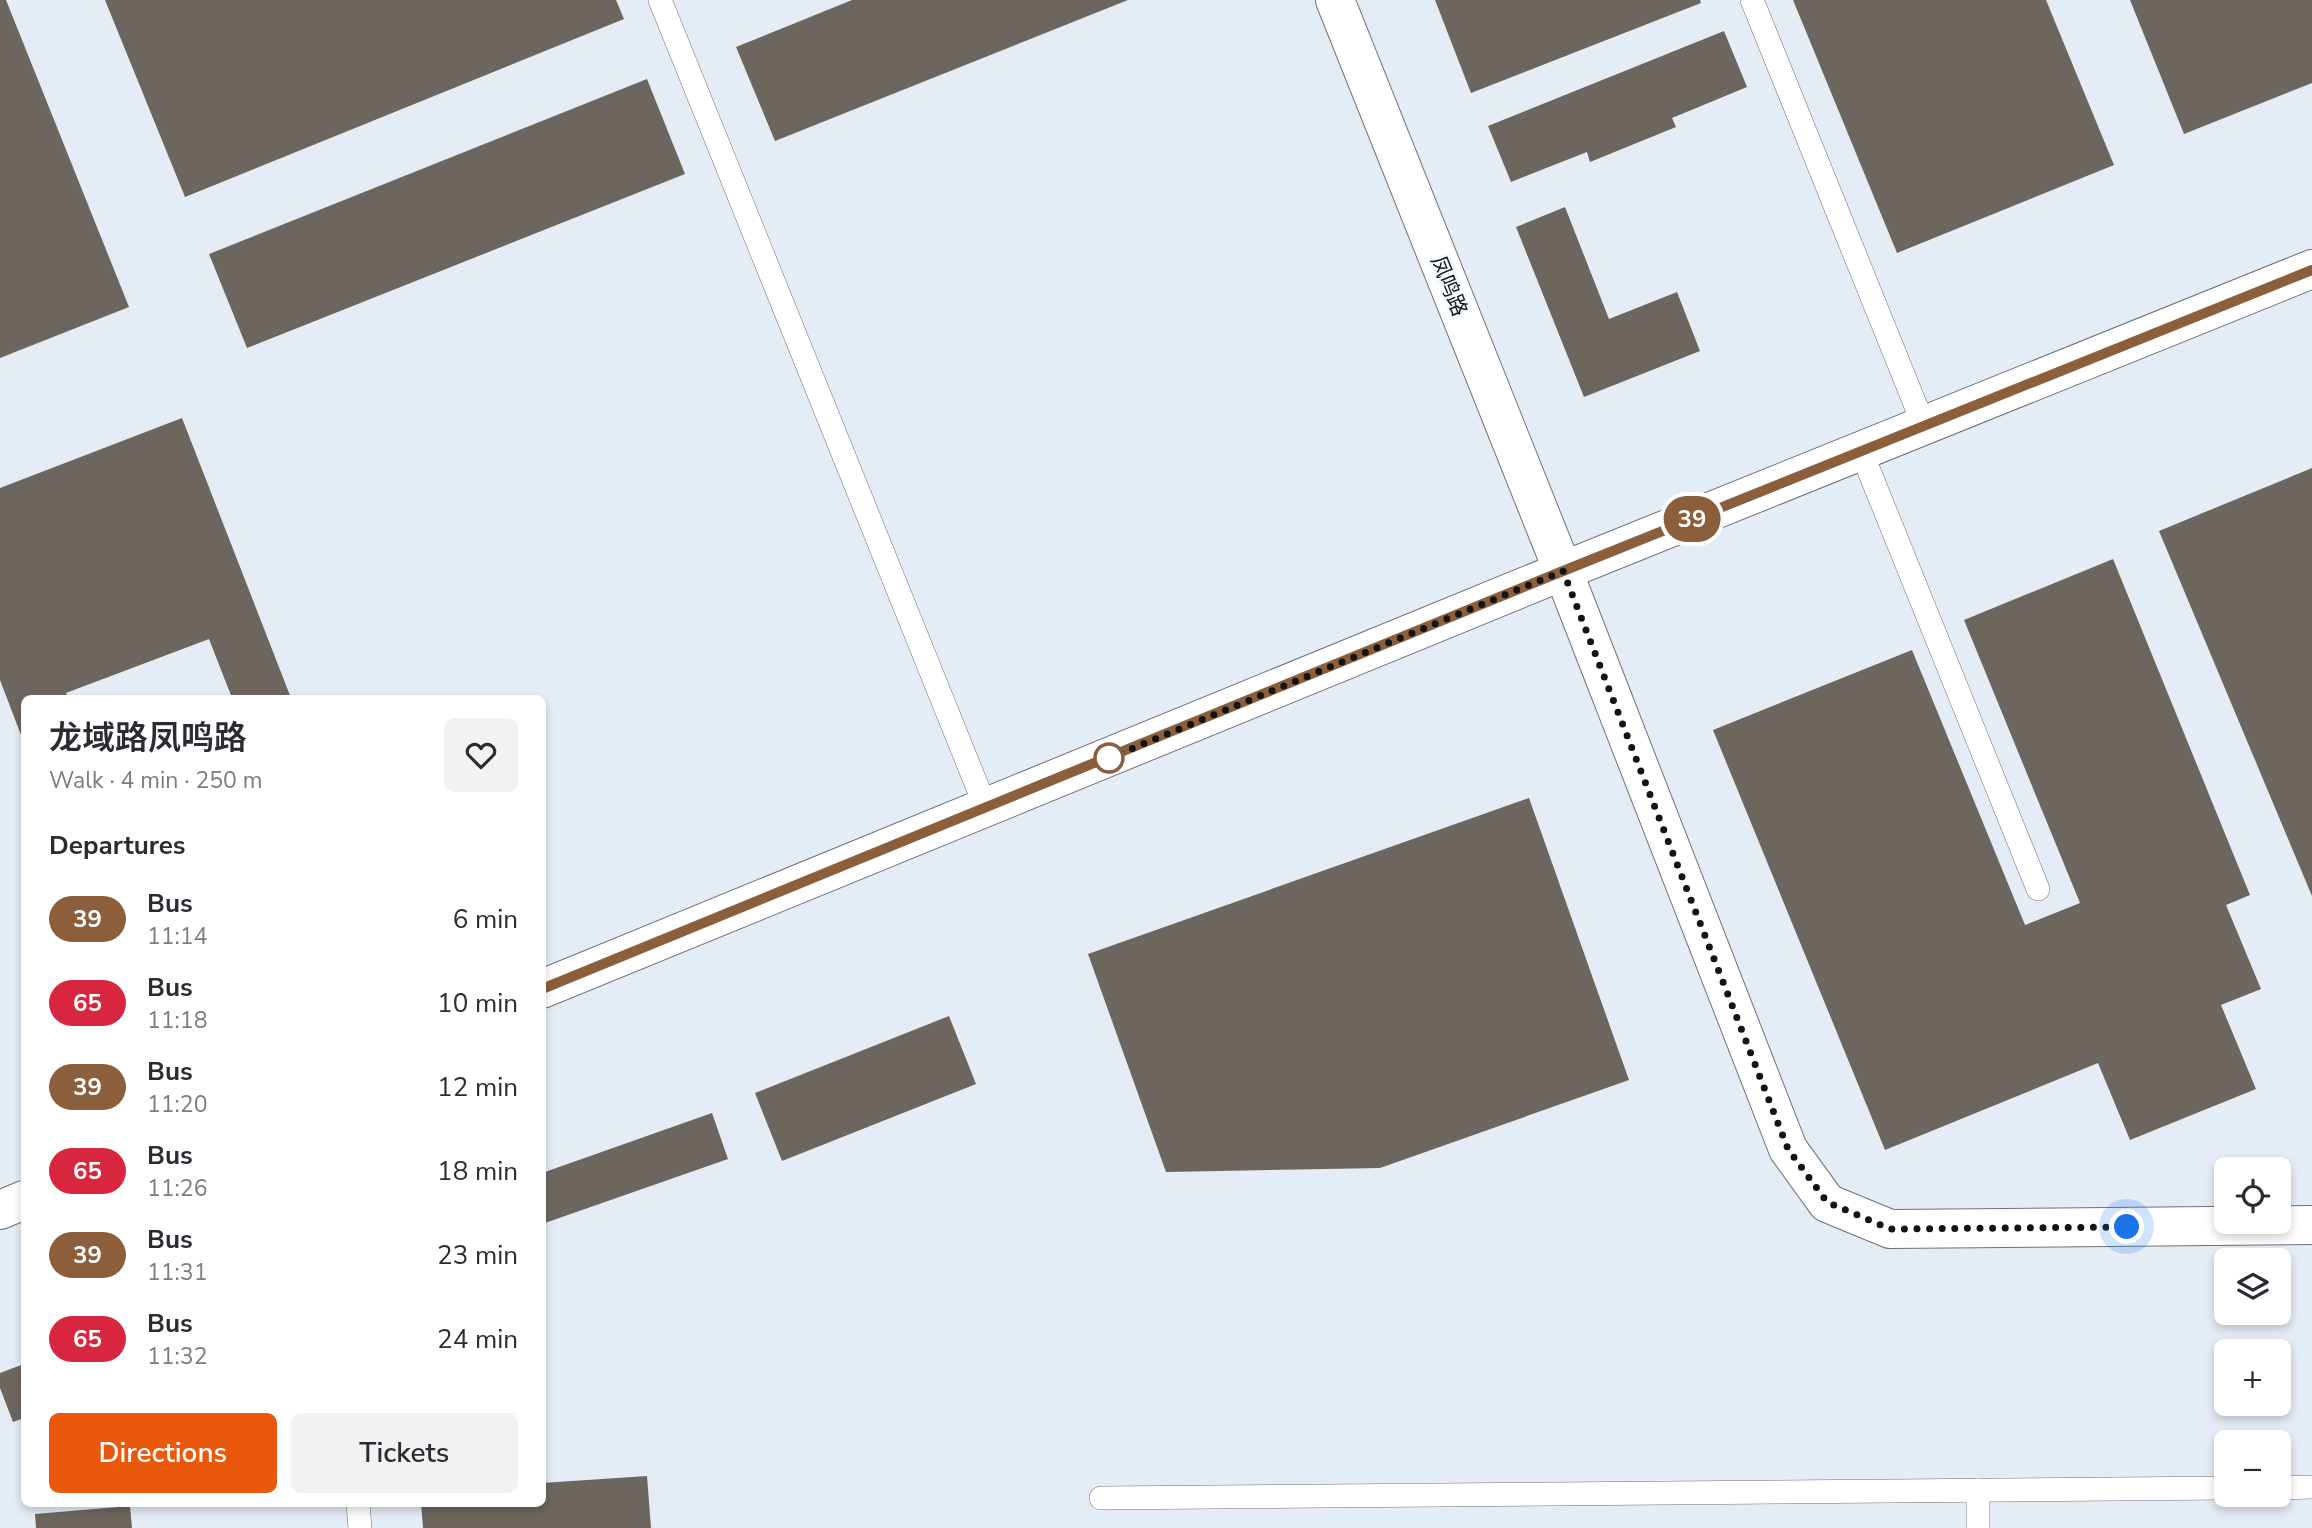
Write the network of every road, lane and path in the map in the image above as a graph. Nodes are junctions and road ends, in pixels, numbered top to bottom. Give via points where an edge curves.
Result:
1 (660, 0) edge
2 (1335, 0) edge
3 (1752, 0) edge
4 (2310, 276) edge
5 (1924, 426) junction
6 (1861, 451) junction
7 (1563, 571) junction
8 (986, 808) junction
9 (2038, 890) dead end
10 (546, 987) edge
11 (21, 1201) edge
12 (0, 1210) edge
13 (2312, 1225) edge
14 (2312, 1487) edge
15 (2214, 1488) edge
16 (2291, 1488) edge
17 (1978, 1490) junction
18 (1101, 1498) dead end
19 (358, 1507) edge
20 (360, 1528) edge
21 (1978, 1528) edge

1 - 8 lane
2 - 7 street, 凤鸣路
3 - 5 lane
4 - 5 street
5 - 6 street
6 - 7 street
6 - 9 lane
7 - 8 street
7 - 13 street, 凤鸣路 via 1788,1149 1827,1202 1890,1229
8 - 10 street
11 - 12 street
14 - 16 lane
15 - 17 lane
17 - 18 lane
17 - 21 lane
19 - 20 lane

